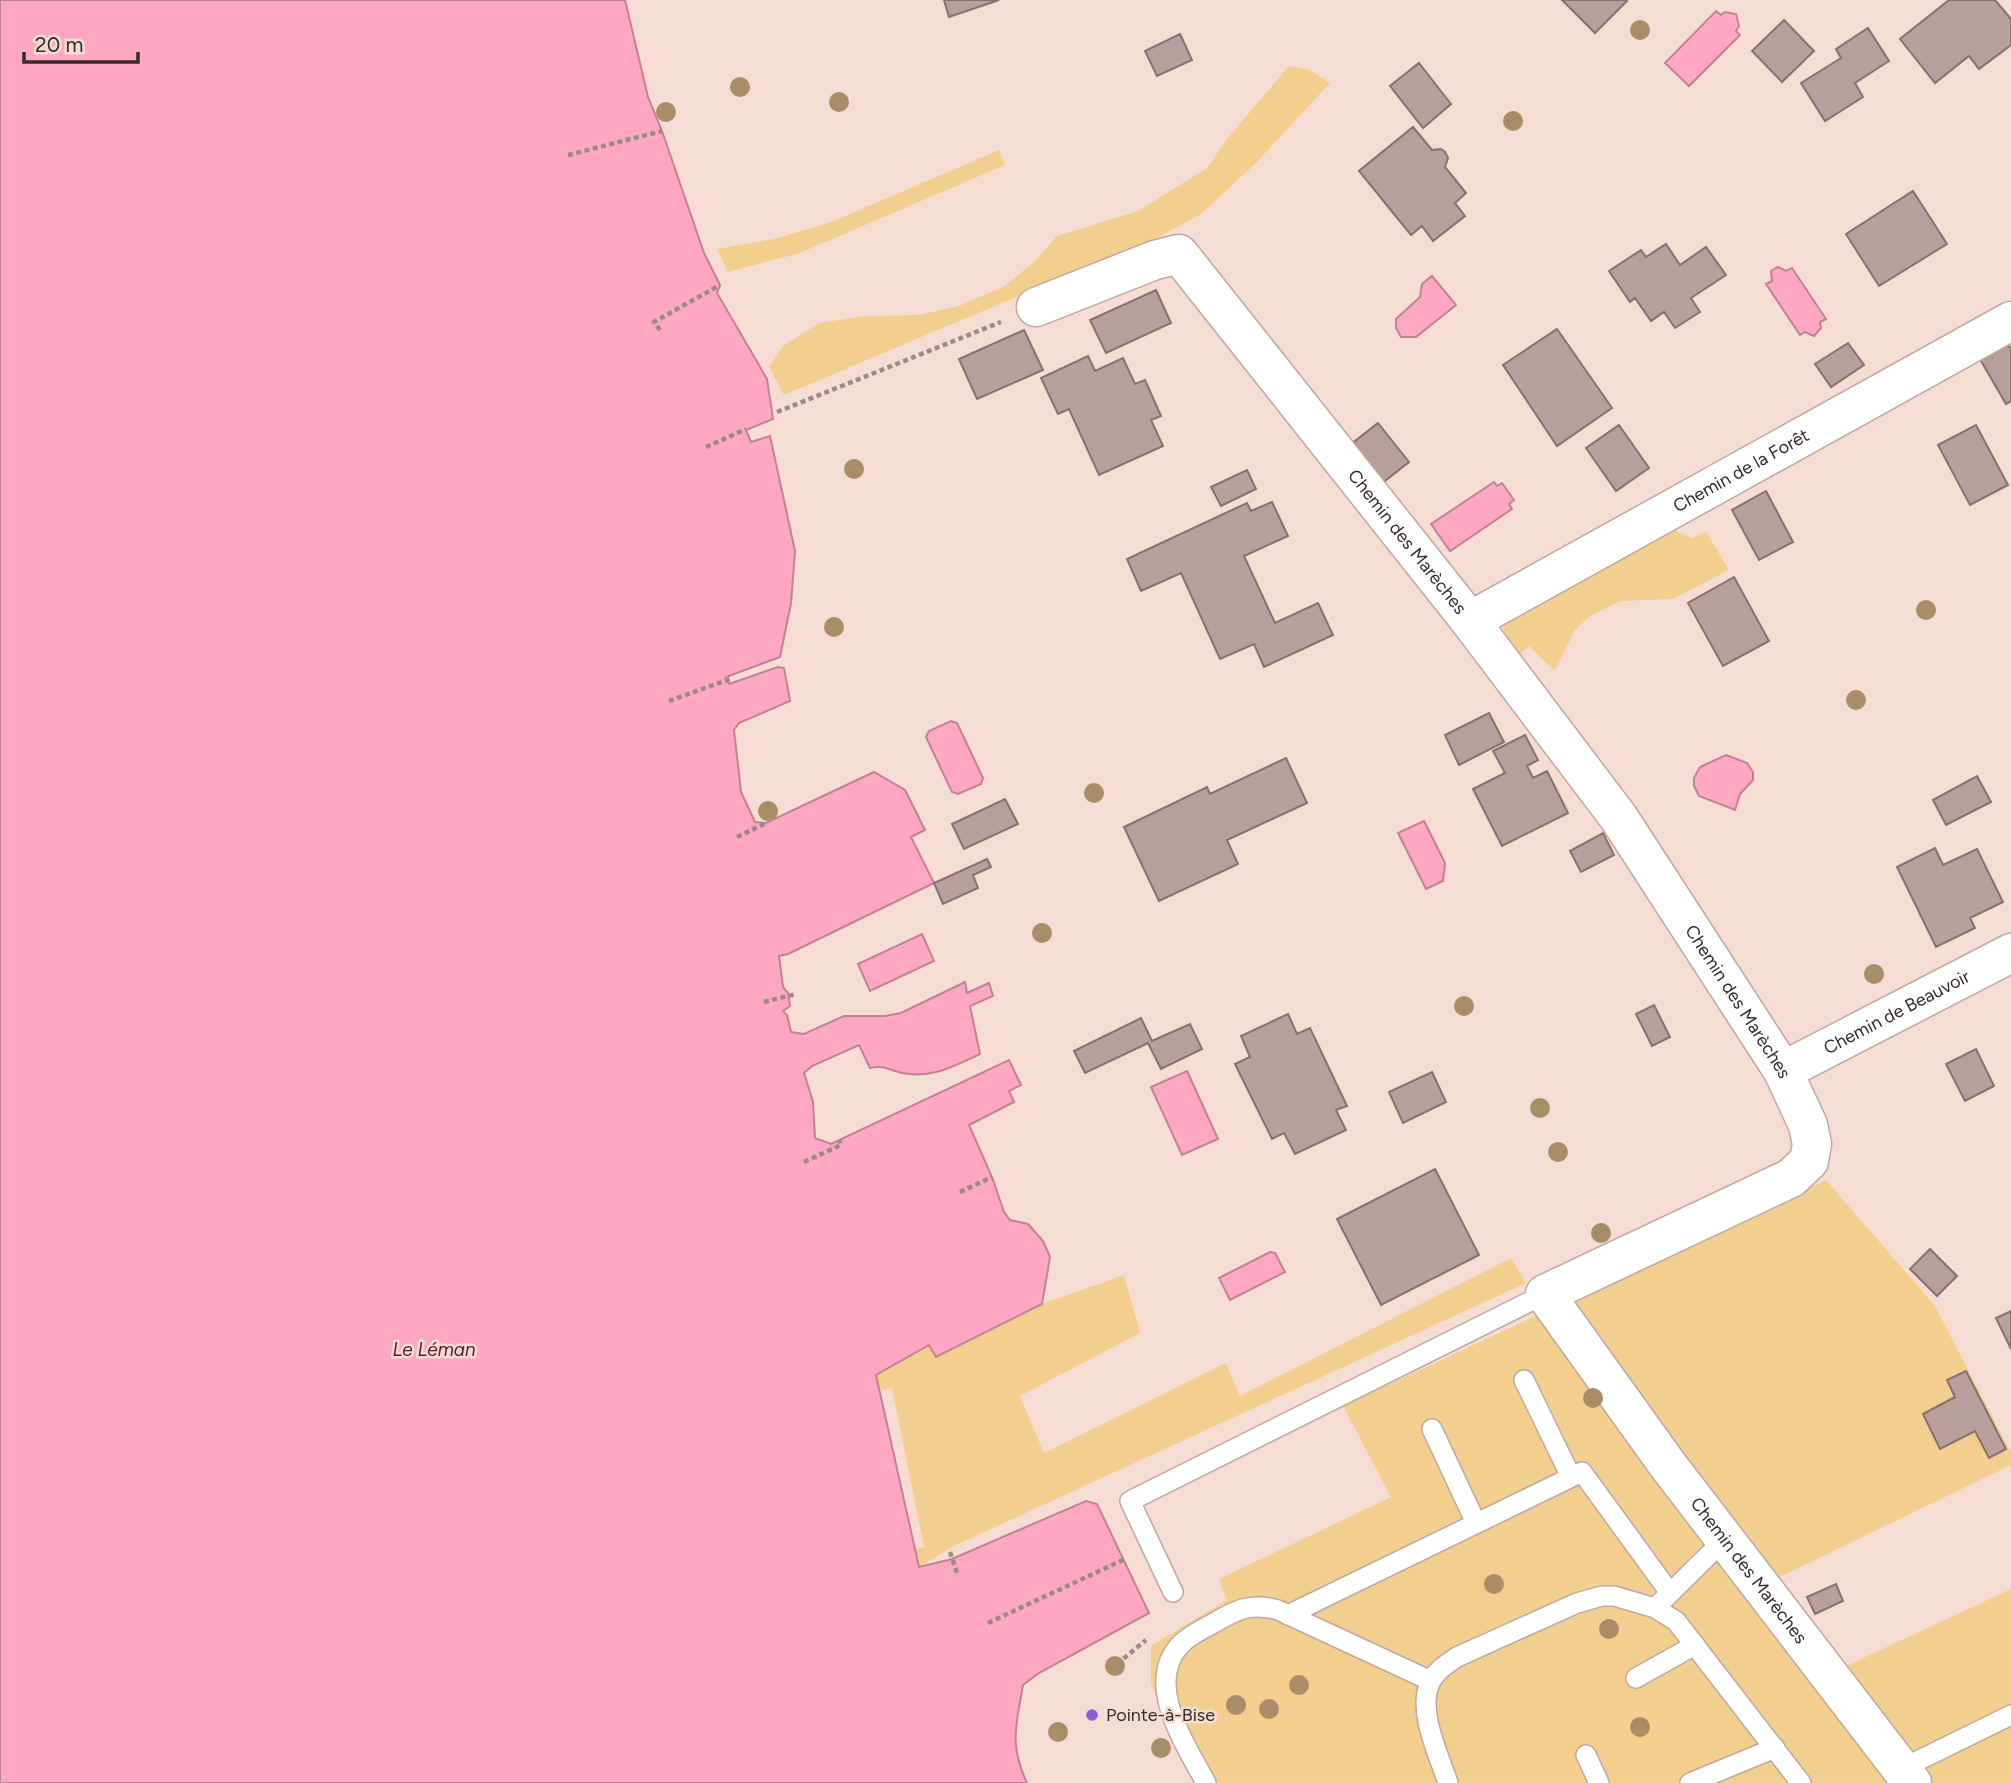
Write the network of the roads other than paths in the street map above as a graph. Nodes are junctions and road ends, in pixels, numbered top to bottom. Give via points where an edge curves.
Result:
1 (1036, 307) road end
2 (2011, 321) edge
3 (1471, 621) junction
4 (2011, 953) edge
5 (1783, 1071) junction
6 (1545, 1294) junction
7 (1524, 1380) dead end
8 (1432, 1429) dead end
9 (1571, 1478) junction
10 (1476, 1523) junction
11 (1725, 1539) junction
12 (1173, 1592) dead end
13 (1670, 1593) junction
14 (1655, 1608) junction
15 (1288, 1615) junction
16 (1695, 1645) junction
17 (1636, 1678) dead end
18 (1430, 1681) junction
19 (2011, 1715) edge
20 (1775, 1748) junction
21 (1586, 1755) dead end
22 (1906, 1776) edge
23 (1206, 1783) edge
24 (1448, 1783) edge
25 (1600, 1783) edge
26 (1690, 1783) edge
27 (1801, 1783) edge

1 - 3 street, Chemin des Marèches via 1179,254
2 - 3 street, Chemin de la Forêt
3 - 5 street, Chemin des Marèches via 1619,818
4 - 5 street, Chemin de Beauvoir
5 - 6 street, Chemin des Marèches via 1812,1144 1809,1161 1791,1178
6 - 11 street, Chemin des Marèches
6 - 12 lane via 1130,1501
7 - 9 lane
8 - 10 lane
9 - 10 lane
9 - 13 lane via 1582,1472
10 - 15 lane
11 - 13 lane
11 - 22 street, Chemin des Marèches
13 - 14 lane
14 - 16 lane via 1676,1621
14 - 18 lane via 1614,1596 1577,1603 1457,1657
15 - 18 lane
15 - 23 lane via 1263,1605 1249,1606 1188,1637 1171,1659 1164,1680 1170,1708
16 - 17 lane
16 - 20 lane
18 - 24 lane via 1426,1713
19 - 22 lane
20 - 26 lane
20 - 27 lane
21 - 25 lane

